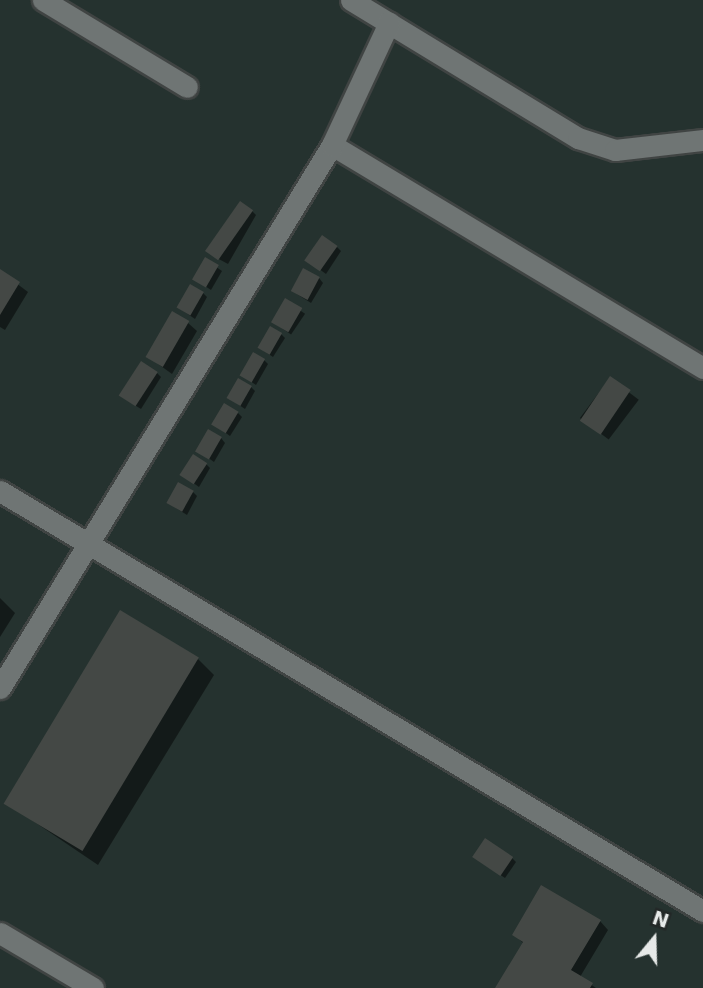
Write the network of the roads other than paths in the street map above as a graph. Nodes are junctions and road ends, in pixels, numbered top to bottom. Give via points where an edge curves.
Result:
1 (43, 0) edge
2 (351, 0) edge
3 (389, 23) junction
4 (187, 87) dead end
5 (703, 140) edge
6 (332, 145) junction
7 (703, 369) edge
8 (0, 491) edge
9 (86, 543) junction
10 (0, 688) edge
11 (703, 911) edge
12 (0, 933) edge
13 (93, 988) edge

1 - 4 lane
2 - 3 lane
3 - 5 lane via 578,138 615,150
3 - 6 lane
6 - 7 lane
6 - 9 lane
8 - 9 lane
9 - 10 lane
9 - 11 lane
12 - 13 lane

